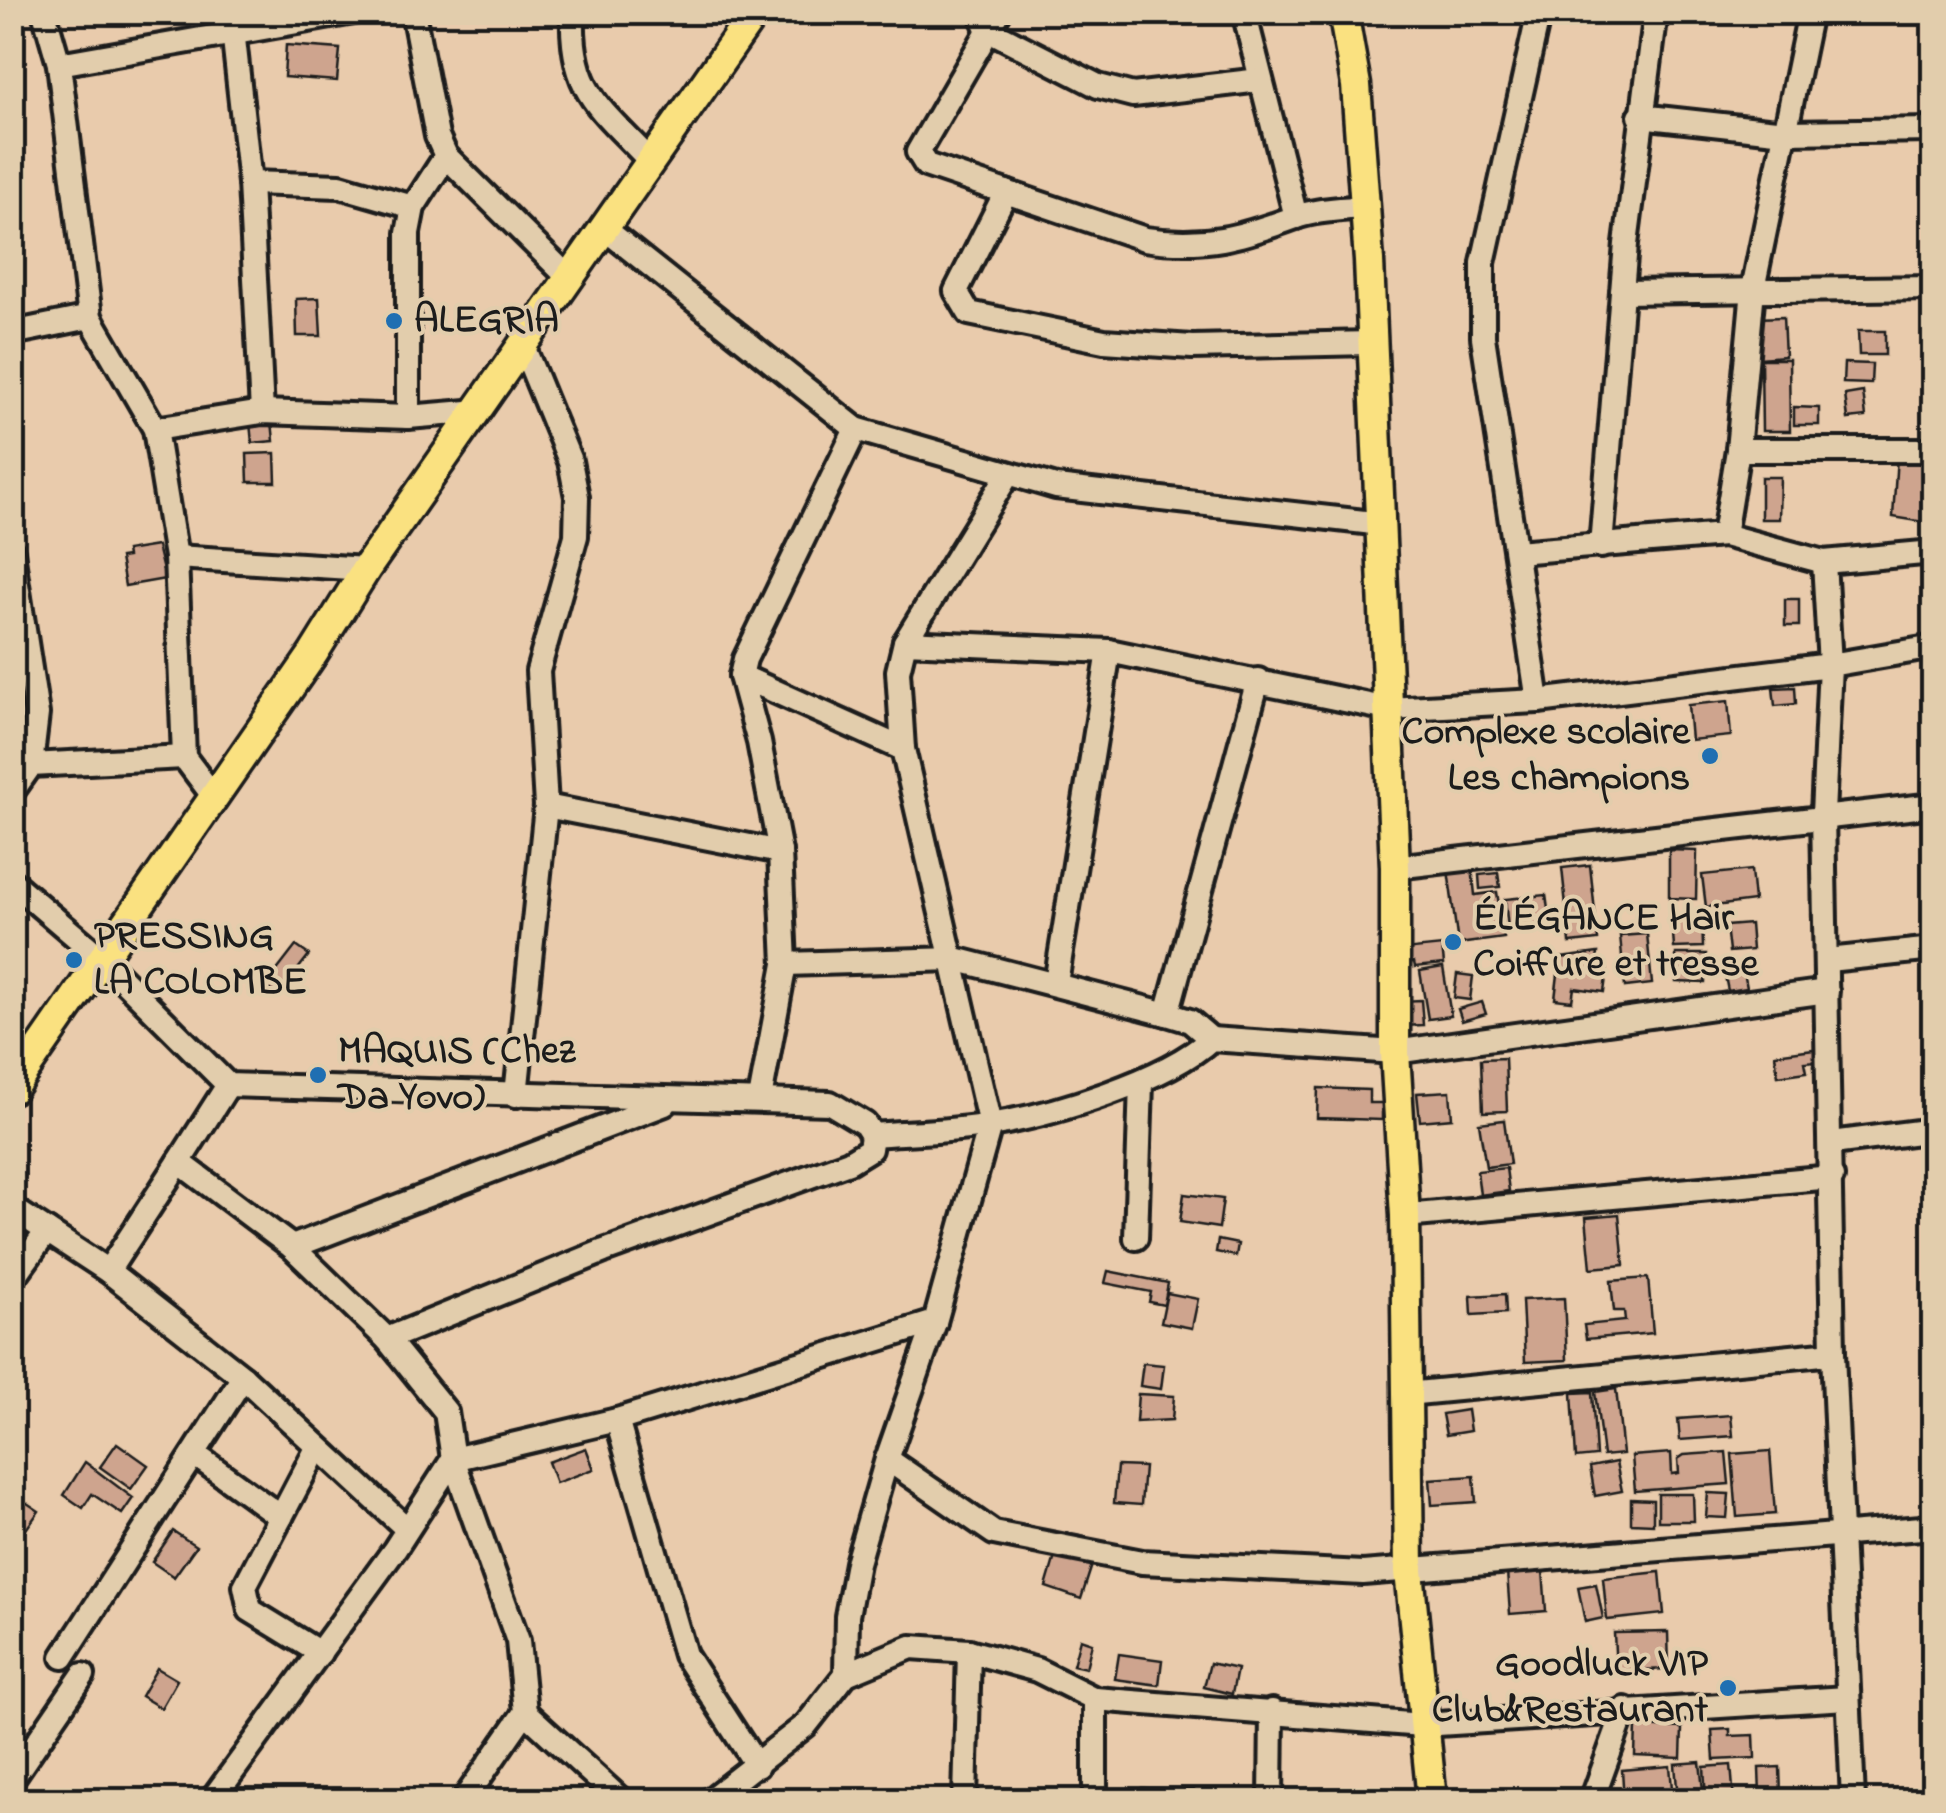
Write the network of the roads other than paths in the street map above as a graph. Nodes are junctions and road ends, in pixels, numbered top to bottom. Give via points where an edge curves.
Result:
1 (44, 12) edge
2 (354, 12) edge
3 (413, 12) edge
4 (573, 12) edge
5 (1244, 12) edge
6 (1343, 12) edge
7 (1539, 12) edge
8 (1656, 12) edge
9 (1810, 12) edge
10 (750, 16) edge
11 (989, 18) edge
12 (232, 23) edge
13 (59, 64) junction
14 (1260, 80) junction
15 (1640, 116) junction
16 (1934, 130) edge
17 (1786, 132) junction
18 (446, 156) junction
19 (652, 162) junction
20 (250, 183) junction
21 (1006, 192) junction
22 (1366, 206) junction
23 (412, 207) junction
24 (1296, 217) junction
25 (606, 230) junction
26 (570, 279) junction
27 (1753, 288) junction
28 (1934, 288) edge
29 (1622, 292) junction
30 (90, 316) junction
31 (12, 334) edge
32 (1371, 344) junction
33 (523, 346) junction
34 (479, 411) junction
35 (262, 412) junction
36 (408, 417) junction
37 (155, 429) junction
38 (856, 429) junction
39 (1738, 450) junction
40 (1934, 450) edge
41 (1007, 476) junction
42 (1382, 524) junction
43 (1724, 534) junction
44 (1601, 546) junction
45 (12, 552) edge
46 (1516, 552) junction
47 (1934, 552) edge
48 (176, 557) junction
49 (1824, 562) junction
50 (366, 569) junction
51 (904, 642) junction
52 (1934, 647) edge
53 (1109, 651) junction
54 (1830, 665) junction
55 (741, 676) junction
56 (1258, 680) junction
57 (1538, 701) junction
58 (1388, 709) junction
59 (904, 748) junction
60 (184, 757) junction
61 (31, 765) junction
62 (12, 792) edge
63 (214, 797) junction
64 (1934, 805) edge
65 (546, 806) junction
66 (1823, 814) junction
67 (780, 852) junction
68 (1395, 866) junction
69 (12, 882) edge
70 (1934, 949) edge
71 (102, 959) junction
72 (955, 959) junction
73 (1828, 960) junction
74 (785, 964) junction
75 (1056, 982) junction
76 (1827, 991) junction
77 (1166, 1014) junction
78 (1211, 1038) junction
79 (1395, 1052) junction
80 (1142, 1082) junction
81 (228, 1086) junction
82 (12, 1089) edge
83 (516, 1095) junction
84 (760, 1099) junction
85 (674, 1101) junction
86 (990, 1125) junction
87 (1934, 1130) edge
88 (872, 1135) junction
89 (1832, 1143) junction
90 (179, 1162) junction
91 (1832, 1177) junction
92 (12, 1208) edge
93 (1405, 1216) junction
94 (47, 1231) junction
95 (1136, 1238) dead end
96 (292, 1246) junction
97 (108, 1271) junction
98 (12, 1280) edge
99 (935, 1322) junction
100 (388, 1338) junction
101 (1833, 1352) junction
102 (243, 1377) junction
103 (1406, 1394) junction
104 (617, 1420) junction
105 (317, 1448) junction
106 (194, 1454) junction
107 (452, 1459) junction
108 (886, 1459) junction
109 (281, 1517) junction
110 (1934, 1527) edge
111 (407, 1530) junction
112 (1841, 1533) junction
113 (1409, 1571) junction
114 (969, 1652) junction
115 (320, 1654) junction
116 (63, 1658) dead end
117 (846, 1674) junction
118 (83, 1675) dead end
119 (1096, 1698) junction
120 (1847, 1698) junction
121 (1625, 1709) junction
122 (1272, 1711) junction
123 (525, 1712) junction
124 (1422, 1725) junction
125 (757, 1766) junction
126 (12, 1779) edge
127 (212, 1800) edge
128 (464, 1800) edge
129 (620, 1800) edge
130 (710, 1800) edge
131 (965, 1800) edge
132 (1095, 1800) edge
133 (1271, 1800) edge
134 (1432, 1800) edge
135 (1592, 1800) edge
136 (1853, 1800) edge

1 - 13 street
2 - 12 street
3 - 18 street
4 - 19 street via 578,77
5 - 14 street
6 - 22 main road
7 - 46 street via 1483,263 1483,337
8 - 15 street
9 - 17 street
10 - 19 main road
11 - 14 street via 1098,86 1133,95
11 - 21 street via 918,152 926,165
12 - 13 street
12 - 20 street
13 - 30 street
14 - 24 street
15 - 17 street
15 - 29 street
16 - 17 street
17 - 27 street
18 - 23 street
18 - 26 street
19 - 25 main road
20 - 23 street via 340,186
20 - 35 street
21 - 24 street via 1145,239 1182,244 1246,237
21 - 32 street via 956,291 969,313 1139,344
22 - 24 street
22 - 32 main road
23 - 36 street via 405,268
25 - 26 main road
25 - 38 street
26 - 33 main road
27 - 28 street
27 - 29 street
27 - 39 street
29 - 44 street
30 - 31 street
30 - 37 street
32 - 42 main road
33 - 34 main road
33 - 65 street via 570,461 577,497 576,536 538,671
34 - 36 street
34 - 50 main road
35 - 36 street
35 - 37 street
37 - 48 street
38 - 41 street
38 - 55 street
39 - 40 street
39 - 43 street
41 - 42 street
41 - 51 street
42 - 58 main road
43 - 44 street
43 - 49 street
44 - 46 street
45 - 61 street via 37,714
46 - 57 street
47 - 49 street
48 - 50 street
48 - 60 street
49 - 54 street
50 - 63 main road
51 - 53 street
51 - 59 street via 898,671
52 - 54 street
53 - 56 street
53 - 75 street
54 - 57 street
54 - 66 street
55 - 59 street
55 - 67 street
56 - 58 street
56 - 77 street
57 - 58 street
58 - 68 main road
59 - 72 street
60 - 61 street
60 - 63 street
61 - 62 street
63 - 71 main road
64 - 66 street
65 - 67 street
65 - 83 street
66 - 68 street
66 - 73 street
67 - 74 street
68 - 79 main road
69 - 71 street
70 - 73 street
71 - 81 street
71 - 82 main road
72 - 74 street
72 - 75 street
72 - 86 street
73 - 76 street
74 - 84 street
75 - 77 street
76 - 79 street
76 - 89 street
77 - 78 street
78 - 79 street
78 - 80 street
79 - 93 main road
80 - 86 street
80 - 95 street
81 - 83 street
81 - 90 street
83 - 85 street
84 - 85 street
84 - 88 street via 830,1103
85 - 96 street
86 - 88 street
86 - 99 street
87 - 89 street
88 - 100 street via 870,1149 849,1162
89 - 91 street
90 - 96 street
90 - 97 street
91 - 93 street
91 - 101 street
92 - 94 street
93 - 103 main road
94 - 97 street
94 - 98 street
96 - 100 street
97 - 102 street
99 - 104 street
99 - 108 street
100 - 107 street via 446,1412
101 - 103 street
101 - 112 street
102 - 105 street
102 - 106 street
103 - 113 main road
104 - 107 street
104 - 125 street via 685,1655
105 - 109 street
105 - 111 street
106 - 109 street
106 - 116 street
107 - 111 street
107 - 123 street via 518,1641
108 - 113 street via 994,1533 1142,1562
108 - 117 street via 856,1563
109 - 115 street via 244,1586 244,1600
110 - 112 street
111 - 115 street
112 - 113 street
112 - 120 street
113 - 124 main road
114 - 117 street via 911,1647
114 - 119 street via 1038,1670
114 - 131 street
115 - 127 street
117 - 125 street via 806,1725
118 - 126 street
119 - 122 street
119 - 132 street
120 - 121 street
120 - 136 street
121 - 124 street
121 - 135 street
122 - 124 street
122 - 133 street
123 - 128 street
123 - 129 street
124 - 134 main road
125 - 130 street

